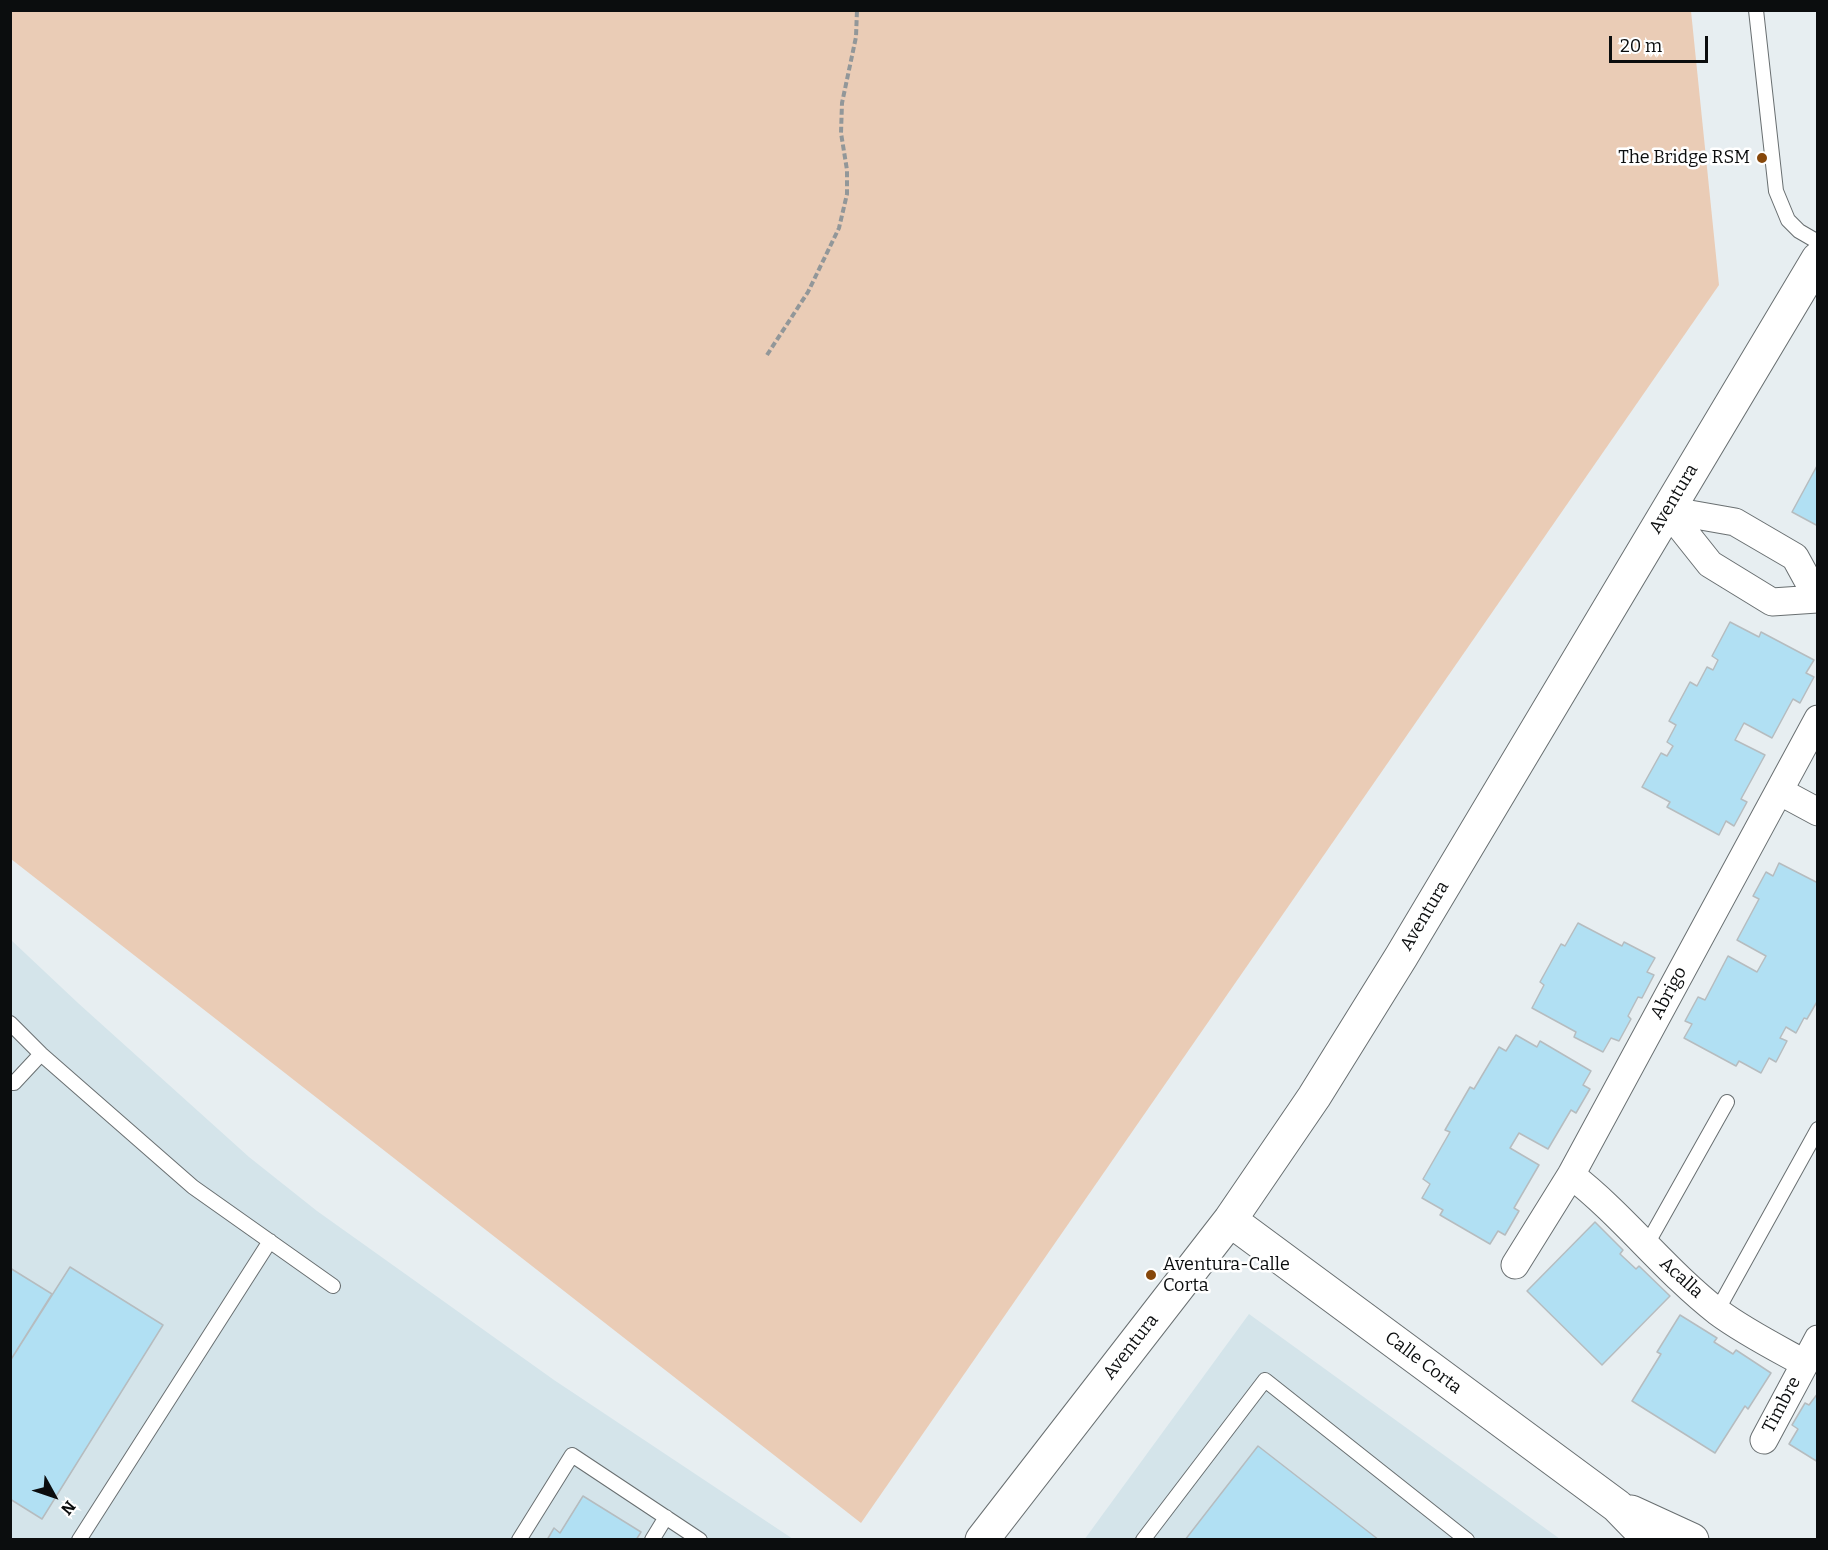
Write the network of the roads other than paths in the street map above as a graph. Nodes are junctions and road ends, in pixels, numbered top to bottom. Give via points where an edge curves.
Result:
1 (1756, 10) edge
2 (1818, 242) edge
3 (1818, 259) edge
4 (1667, 510) junction
5 (1817, 599) edge
6 (1818, 719) edge
7 (1779, 791) junction
8 (1818, 812) edge
9 (10, 1023) edge
10 (40, 1054) junction
11 (10, 1083) edge
12 (1727, 1102) dead end
13 (1818, 1129) edge
14 (1571, 1175) junction
15 (1230, 1220) junction
16 (270, 1241) junction
17 (1646, 1246) junction
18 (1515, 1265) dead end
19 (333, 1286) dead end
20 (1717, 1311) junction
21 (1818, 1338) edge
22 (1804, 1363) junction
23 (1764, 1440) dead end
24 (1617, 1506) junction
25 (666, 1517) junction
26 (79, 1539) edge
27 (519, 1539) edge
28 (652, 1539) edge
29 (700, 1539) edge
30 (982, 1539) edge
31 (1143, 1539) edge
32 (1467, 1539) edge
33 (1650, 1539) edge
34 (1692, 1539) edge

1 - 2 lane via 1776,191 1788,220
3 - 4 street, Aventura
4 - 5 street via 1734,522 1785,551 1795,557
4 - 5 street via 1710,564 1772,602
4 - 15 street, Aventura via 1401,957 1314,1097
6 - 7 street, Abrigo
7 - 8 street
7 - 14 street, Abrigo
9 - 10 lane
10 - 11 lane
10 - 16 lane via 193,1187
12 - 17 lane
13 - 20 lane
14 - 17 street, Acalla via 1598,1196
14 - 18 street, Abrigo
15 - 24 street, Calle Corta
15 - 30 street, Aventura
16 - 19 lane
16 - 26 lane
17 - 20 street, Acalla
20 - 22 street, Acalla via 1749,1334
21 - 22 street, Timbre
22 - 23 street, Timbre
24 - 33 street, Calle Corta
24 - 34 street, Calle Corta
25 - 27 lane via 573,1455
25 - 28 lane
25 - 29 lane
31 - 32 lane via 1264,1380

